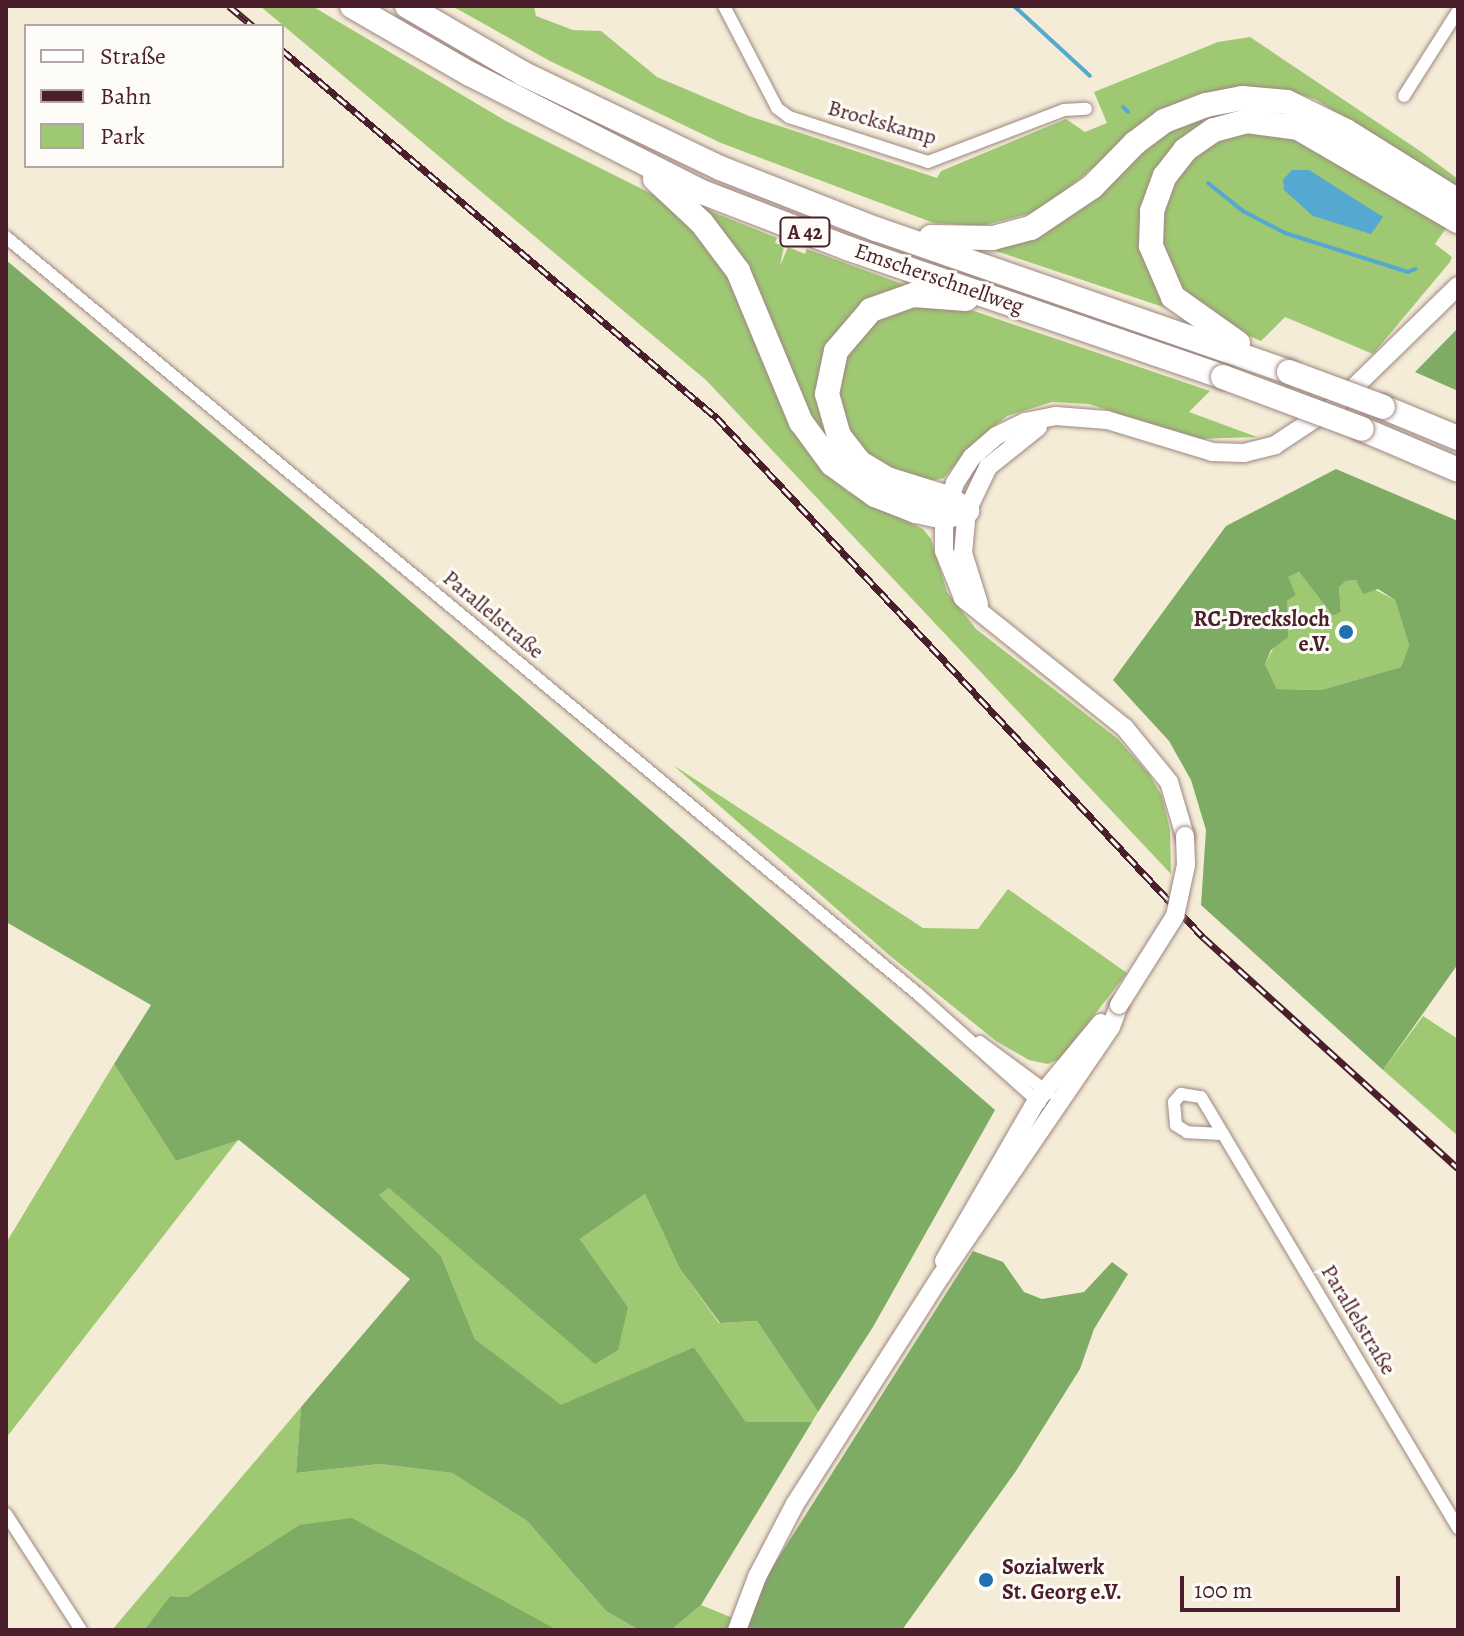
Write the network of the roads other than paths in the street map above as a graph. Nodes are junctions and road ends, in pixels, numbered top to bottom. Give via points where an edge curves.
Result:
1 (352, 6) edge
2 (407, 6) edge
3 (724, 6) edge
4 (1458, 11) edge
5 (1404, 96) dead end
6 (1086, 109) dead end
7 (594, 137) junction
8 (1458, 201) edge
9 (1458, 221) edge
10 (876, 229) junction
11 (6, 237) edge
12 (1458, 286) edge
13 (1024, 308) junction
14 (1247, 354) junction
15 (1458, 438) edge
16 (1458, 470) edge
17 (953, 509) junction
18 (1048, 1100) junction
19 (1222, 1134) dead end
20 (6, 1514) edge
21 (1458, 1528) edge
22 (81, 1630) edge
23 (737, 1630) edge

1 - 7 highway, Emscherschnellweg / A 42
2 - 10 highway, Emscherschnellweg / A 42 via 616,120
3 - 6 street, Brockskamp via 777,108 789,117 928,162 1064,110
4 - 5 street
7 - 13 highway, Emscherschnellweg / A 42 via 702,192
7 - 17 highway via 669,191 728,255 751,298 797,415 820,451 875,495
8 - 10 highway via 1346,131 1287,102 1242,98 1164,121 1092,187 1031,228 954,240
9 - 14 highway via 1298,128 1247,121 1199,140 1173,163 1157,194 1151,246 1164,281 1180,304
10 - 14 highway, Emscherschnellweg / A 42
11 - 18 street, Parallelstraße
12 - 17 main road via 1337,404 1275,445 1244,453 1212,452 1126,425 1072,416 1025,422 996,436 972,457
13 - 16 highway, Emscherschnellweg / A 42, bridge via 1223,377
13 - 17 highway via 939,295 902,297 862,316 832,361 830,416 851,454 887,479
14 - 15 highway, Emscherschnellweg / A 42, bridge
17 - 18 main road, bridge via 944,551 954,583 974,611 1142,746 1169,782 1185,836 1186,865 1175,916 1119,1005
18 - 23 main road via 944,1257 941,1276 795,1504
19 - 21 street, Parallelstraße
20 - 22 street

